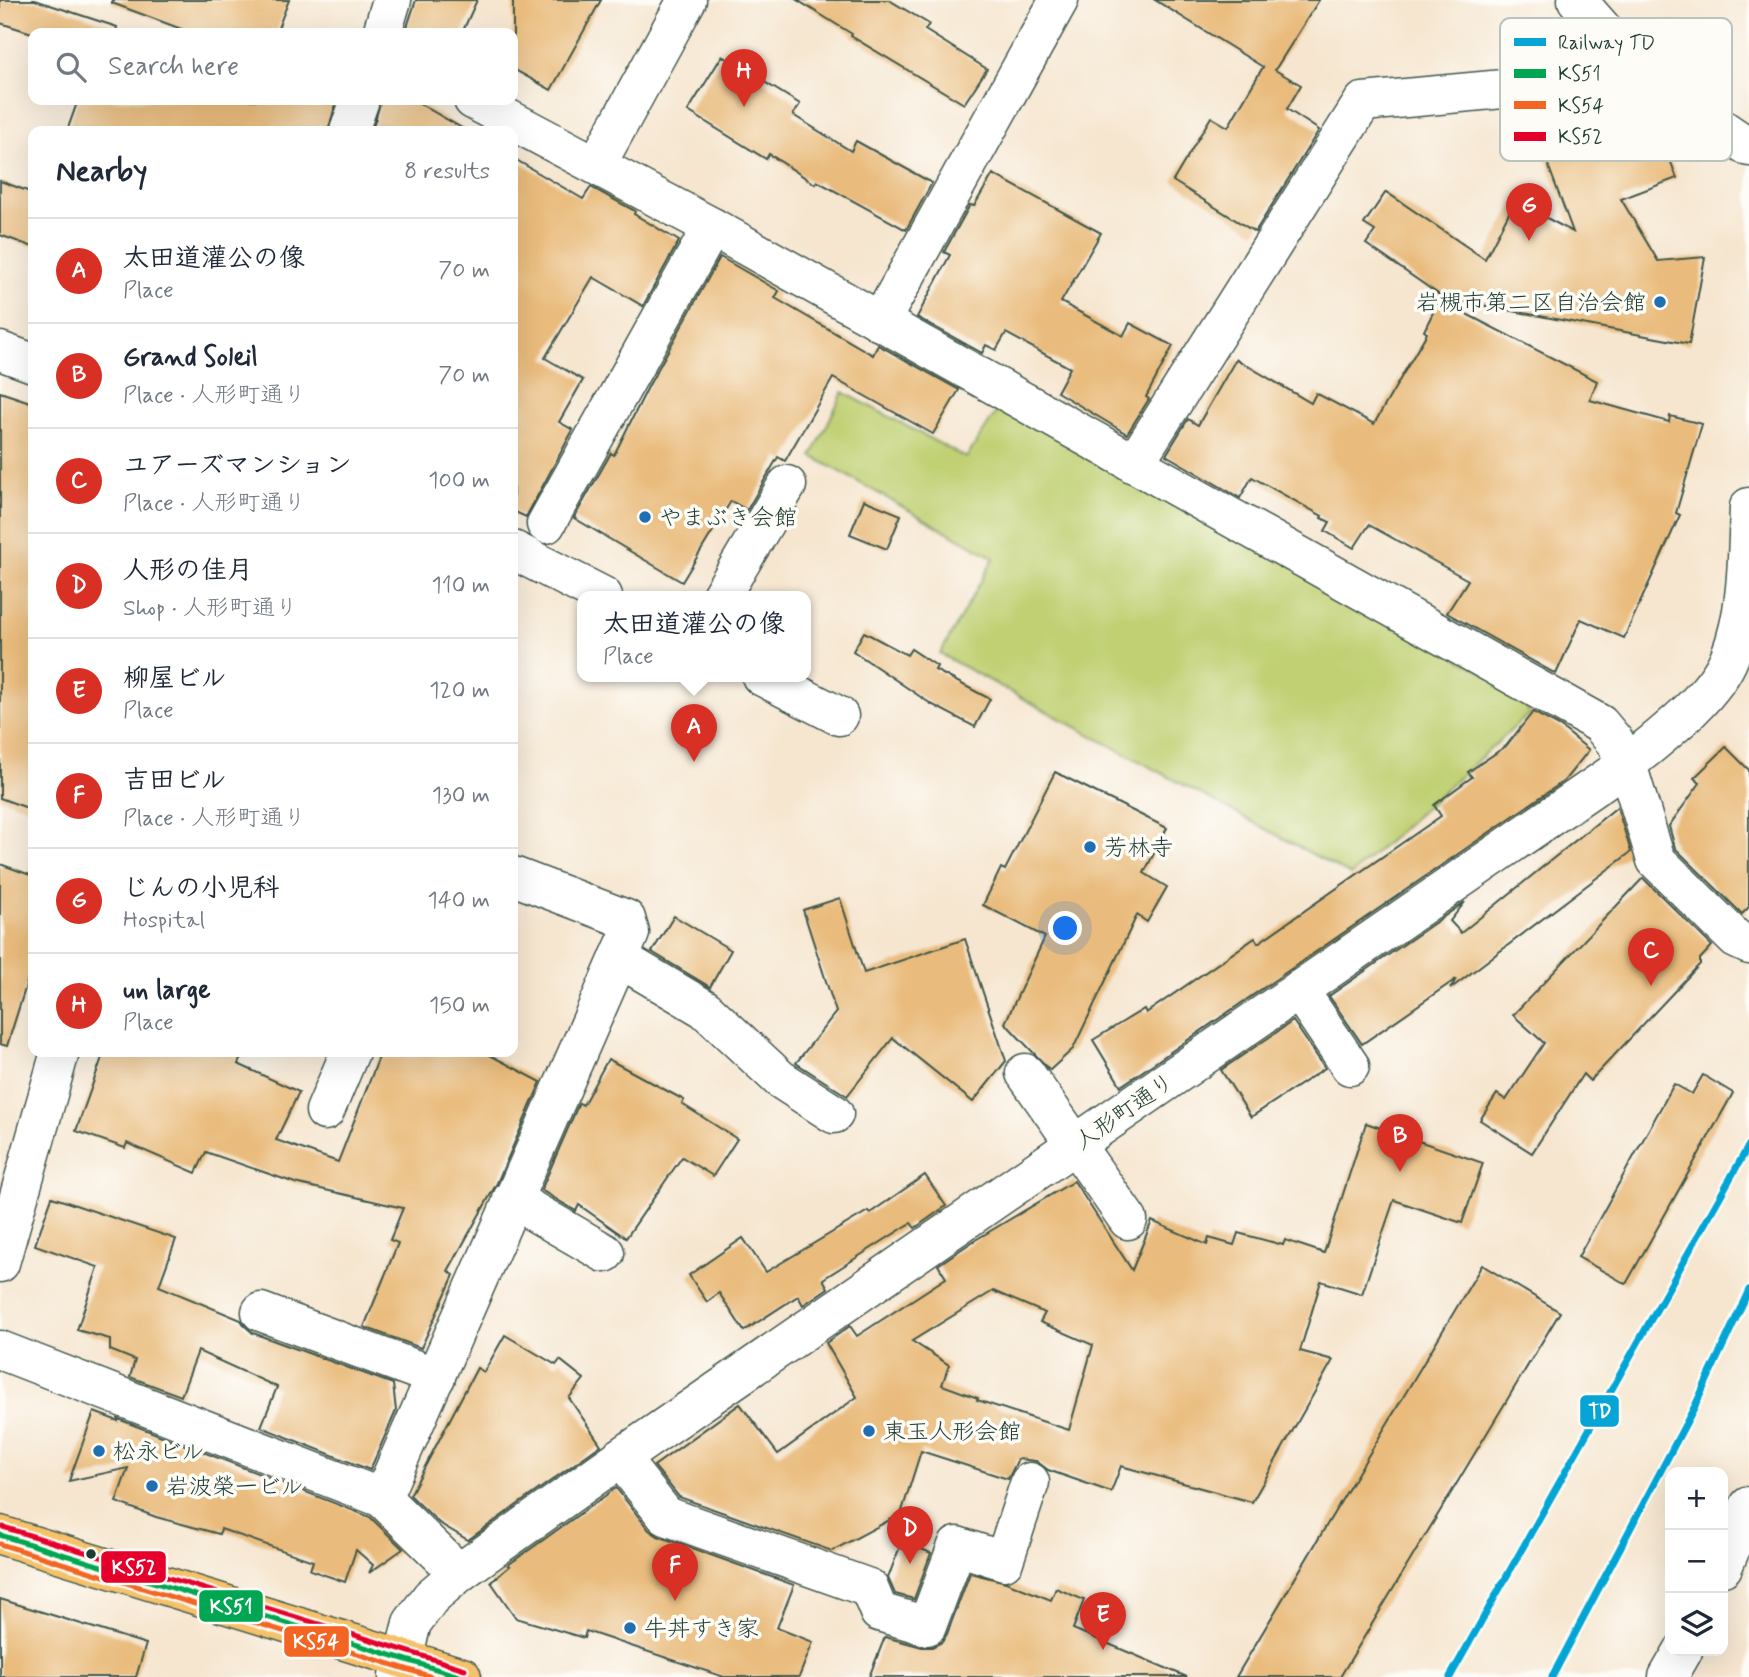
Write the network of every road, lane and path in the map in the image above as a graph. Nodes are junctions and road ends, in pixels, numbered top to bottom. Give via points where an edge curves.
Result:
1 (392, 0) edge
2 (687, 0) edge
3 (1059, 0) edge
4 (1577, 0) edge
5 (1593, 18) edge
6 (384, 28) edge
7 (1500, 89) edge
8 (358, 105) edge
9 (483, 105) edge
10 (351, 126) edge
11 (1732, 136) edge
12 (1749, 147) edge
13 (597, 164) junction
14 (712, 227) junction
15 (880, 322) junction
16 (0, 351) edge
17 (28, 361) edge
18 (1134, 464) junction
19 (787, 485) dead end
20 (1749, 508) edge
21 (546, 524) dead end
22 (518, 553) edge
23 (593, 591) edge
24 (724, 591) edge
25 (773, 682) edge
26 (839, 716) dead end
27 (1627, 764) junction
28 (518, 878) edge
29 (1749, 945) edge
30 (619, 958) junction
31 (1299, 990) junction
32 (59, 1057) edge
33 (348, 1057) edge
34 (1350, 1066) dead end
35 (1026, 1073) dead end
36 (325, 1111) dead end
37 (834, 1114) dead end
38 (1076, 1144) junction
39 (512, 1199) junction
40 (1128, 1220) dead end
41 (605, 1253) dead end
42 (0, 1263) edge
43 (261, 1312) dead end
44 (0, 1350) edge
45 (436, 1377) junction
46 (620, 1458) junction
47 (1030, 1482) dead end
48 (382, 1498) junction
49 (1749, 1506) edge
50 (0, 1535) edge
51 (1728, 1555) edge
52 (459, 1573) junction
53 (1680, 1656) edge
54 (400, 1668) edge
55 (462, 1677) edge
56 (1668, 1677) edge

1 - 6 street
2 - 13 street
3 - 15 street
4 - 5 street
7 - 18 street via 1363,102
8 - 10 street
9 - 13 street
11 - 12 street
13 - 14 street
14 - 15 street
14 - 21 street
15 - 18 street
16 - 17 street
18 - 27 street via 1600,724
19 - 24 street
20 - 27 street, 人形町通り via 1740,621 1729,658 1680,722
22 - 23 street
25 - 26 street
27 - 29 street via 1656,860 1736,939
27 - 31 street, 人形町通り
28 - 30 street via 626,919 631,933
30 - 37 street via 705,1009 779,1079
30 - 39 street
31 - 34 street
31 - 38 street, 人形町通り
32 - 42 street
33 - 36 street
35 - 38 street
38 - 40 street
38 - 46 street, 人形町通り
39 - 41 street
39 - 45 street
43 - 45 street
44 - 48 street
45 - 48 street
46 - 47 street via 666,1516 869,1588 879,1612 927,1626 957,1546 1004,1561
46 - 52 street, 人形町通り
48 - 52 street
49 - 51 street
50 - 54 main road
52 - 54 street, 人形町通り via 431,1597 412,1623
53 - 56 street
54 - 55 main road

